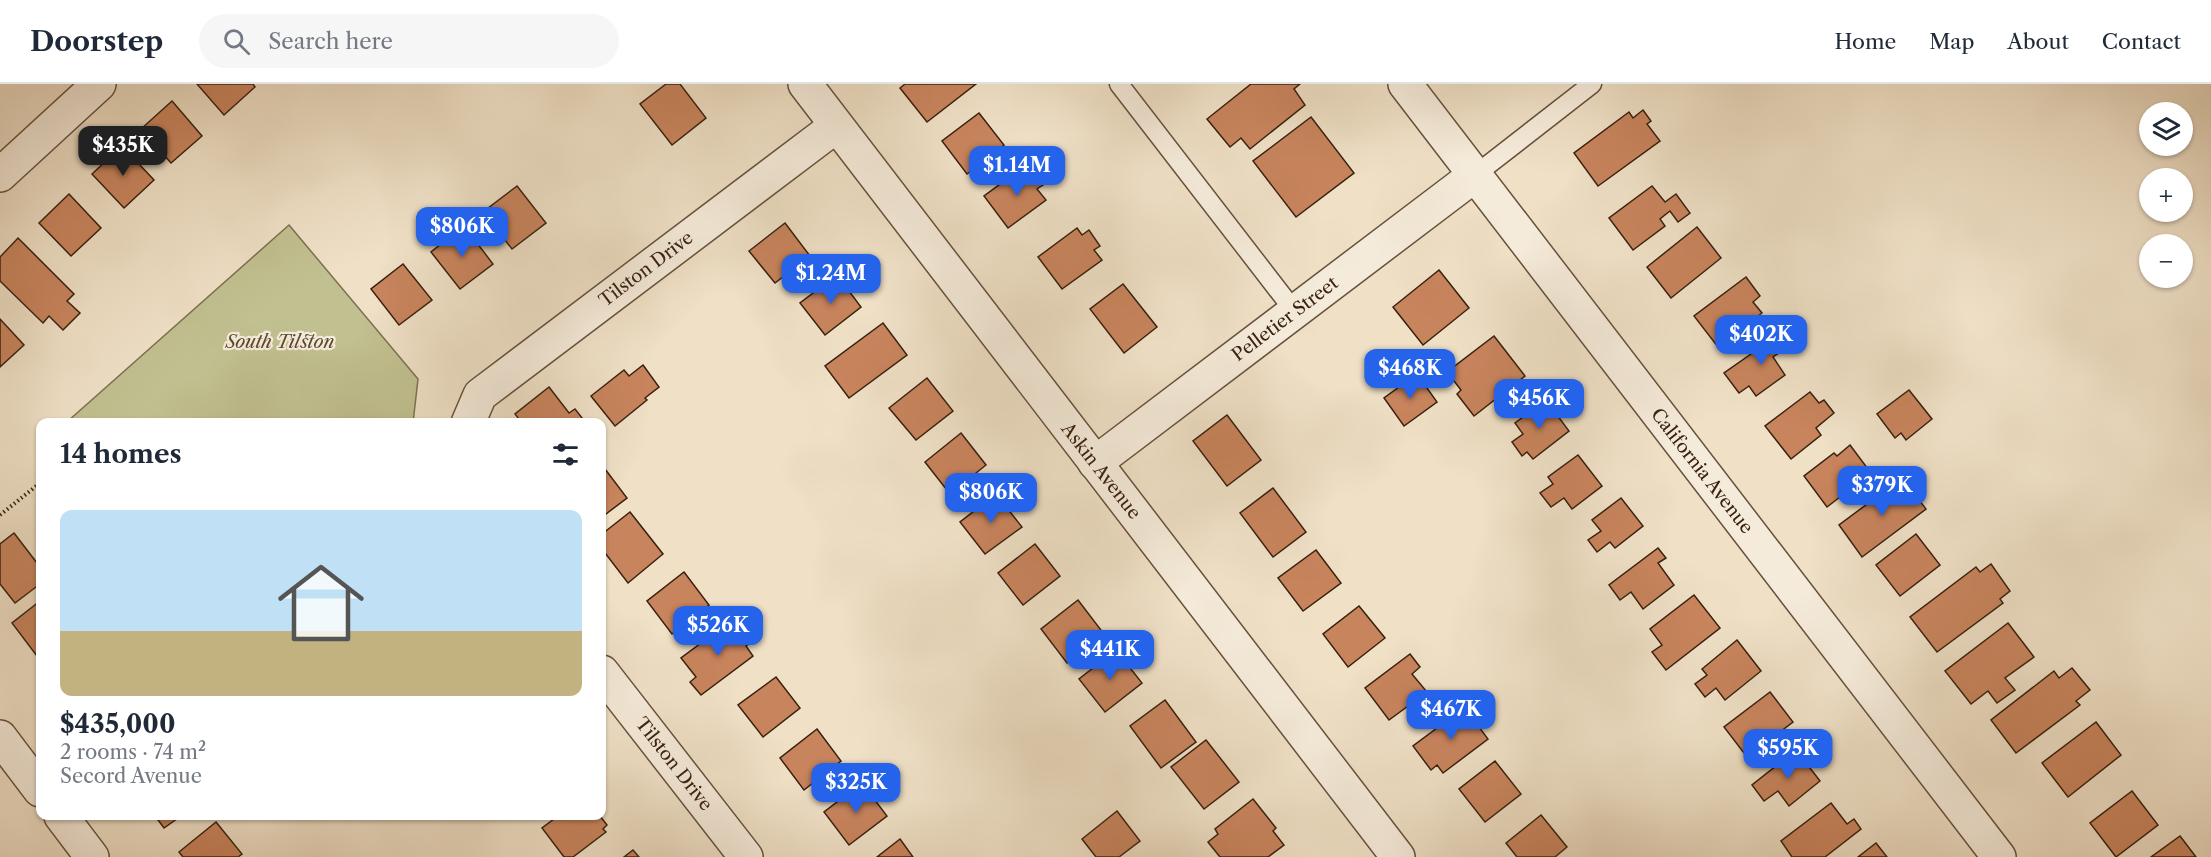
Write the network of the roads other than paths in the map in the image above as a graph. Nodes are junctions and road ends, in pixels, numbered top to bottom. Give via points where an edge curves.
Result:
1 (805, 84) edge
2 (1119, 84) edge
3 (1405, 84) edge
4 (1592, 84) edge
5 (84, 89) edge
6 (836, 126) junction
7 (1475, 175) junction
8 (0, 176) edge
9 (1295, 312) junction
10 (470, 418) edge
11 (1095, 463) junction
12 (606, 677) edge
13 (0, 737) edge
14 (36, 785) edge
15 (64, 820) edge
16 (92, 857) edge
17 (746, 857) edge
18 (1398, 857) edge
19 (1999, 857) edge

1 - 6 street, Askin Avenue
2 - 9 lane
3 - 7 street, California Avenue
4 - 7 lane
5 - 8 street
6 - 10 street, Tilston Drive via 480,395
6 - 11 street, Askin Avenue
7 - 9 street, Pelletier Street
7 - 19 street, California Avenue
9 - 11 street, Pelletier Street
11 - 18 street, Askin Avenue
12 - 17 street, Tilston Drive
13 - 14 street
15 - 16 street

